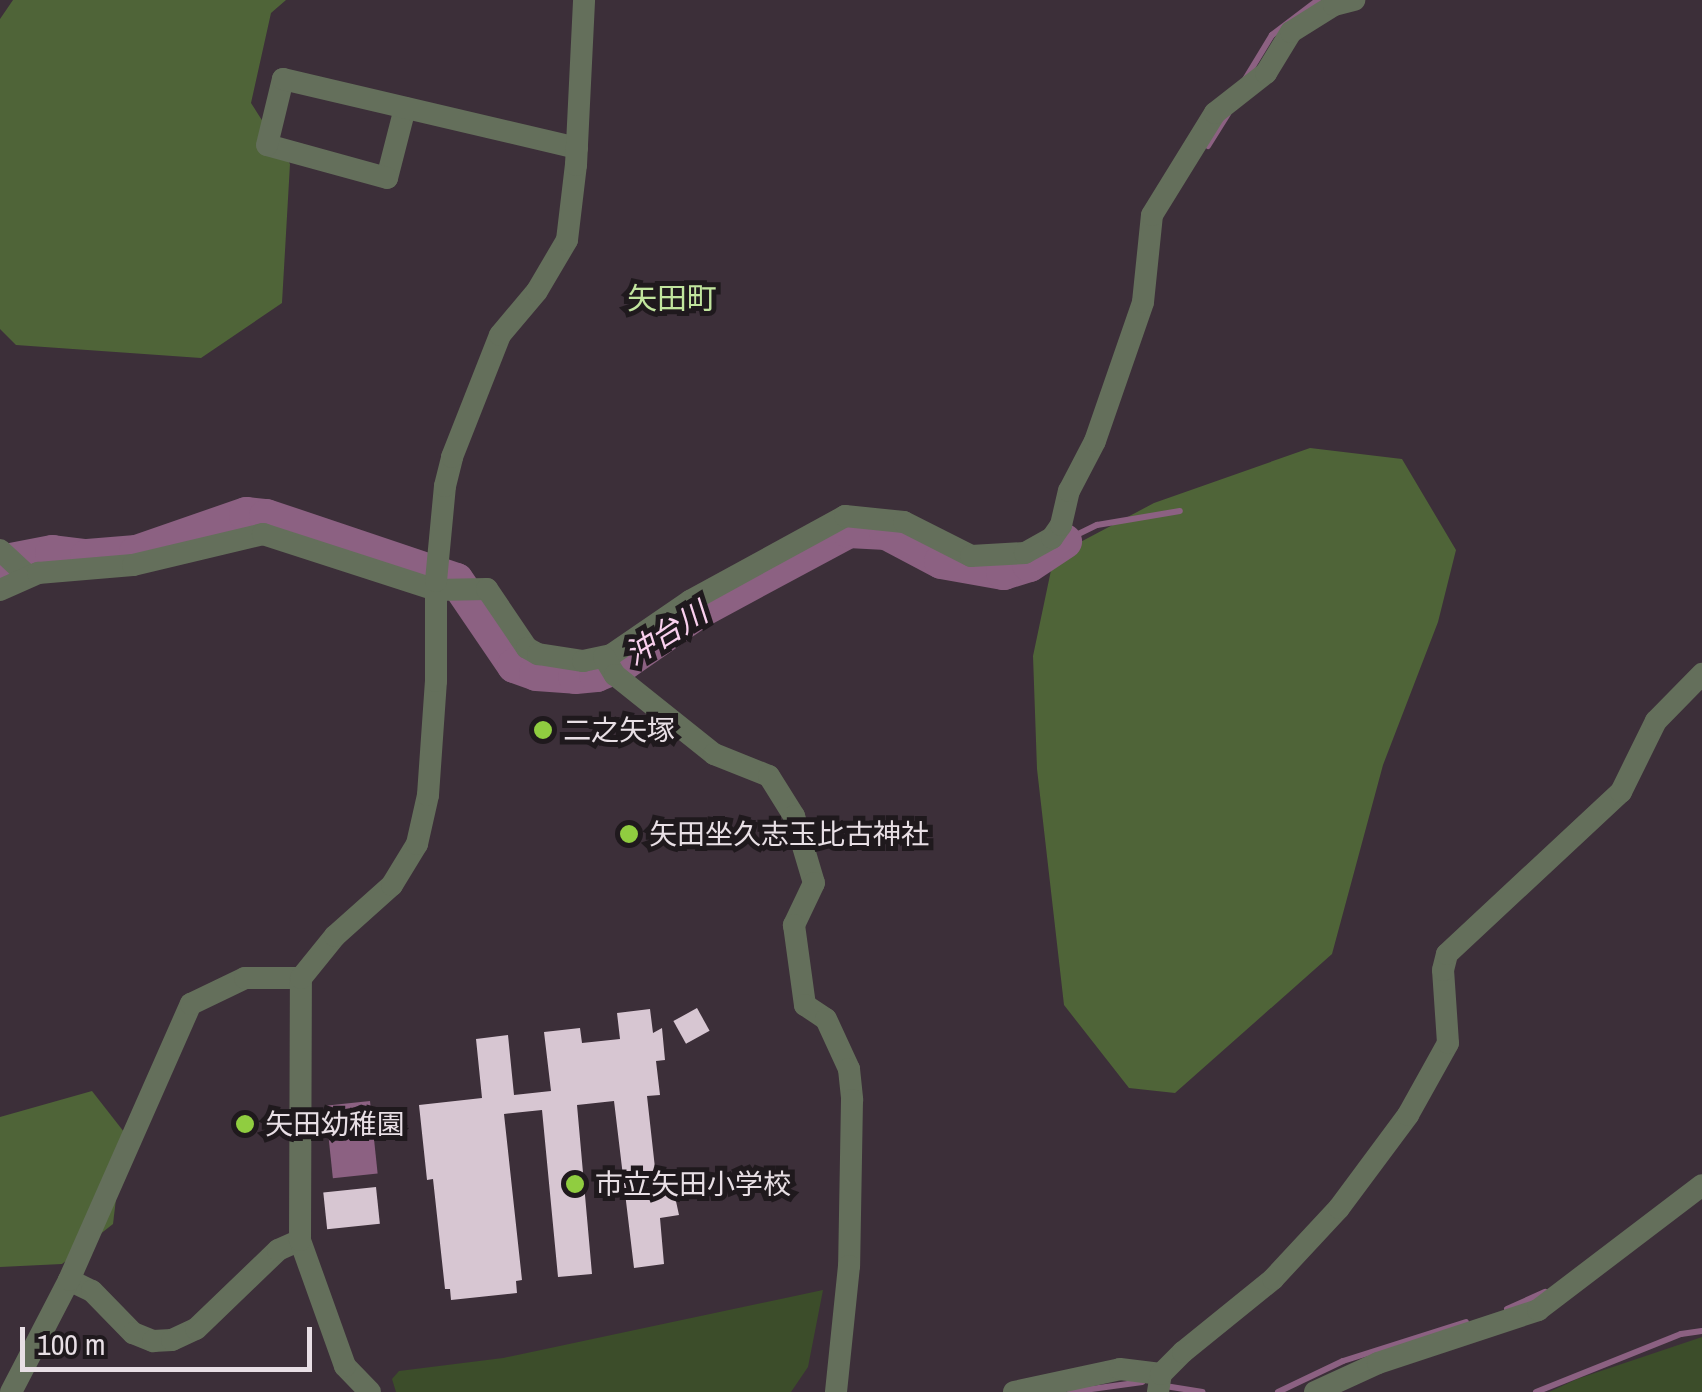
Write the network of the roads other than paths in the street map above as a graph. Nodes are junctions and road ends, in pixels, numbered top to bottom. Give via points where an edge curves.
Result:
1 (584, 0) edge
2 (1354, 0) edge
3 (406, 108) junction
4 (578, 148) junction
5 (0, 550) edge
6 (28, 576) junction
7 (447, 583) junction
8 (0, 590) edge
9 (609, 666) junction
10 (1702, 674) edge
11 (302, 978) junction
12 (1702, 1186) edge
13 (300, 1240) junction
14 (69, 1280) junction
15 (1159, 1383) edge
16 (11, 1392) edge
17 (370, 1392) edge
18 (836, 1392) edge
19 (1014, 1392) edge
20 (1315, 1392) edge

1 - 4 street
2 - 9 street via 1302,22 1272,64 1227,101 1152,215 1134,330 1052,538 1025,554 981,558 904,522 845,516 690,602
3 - 3 street via 283,79 266,145 387,178
3 - 4 street
4 - 7 street via 567,240 538,291 500,335 452,456
5 - 6 street
6 - 7 street via 112,568 264,534
6 - 8 street
7 - 9 street via 488,589 526,648
7 - 11 street via 428,795 417,844 392,885 335,936
9 - 18 street via 714,754 769,776 794,816 814,883 794,924 804,1004 826,1020 848,1069 852,1100 849,1266
10 - 15 street via 1656,721 1621,792 1446,954 1448,1042 1438,1068 1339,1208
11 - 13 street
11 - 14 street via 246,978 191,1004
12 - 20 street via 1538,1310 1378,1363
13 - 14 street via 278,1250 196,1329 164,1341 133,1332 92,1291
13 - 17 street via 345,1366
14 - 16 street
15 - 19 street via 1120,1369

